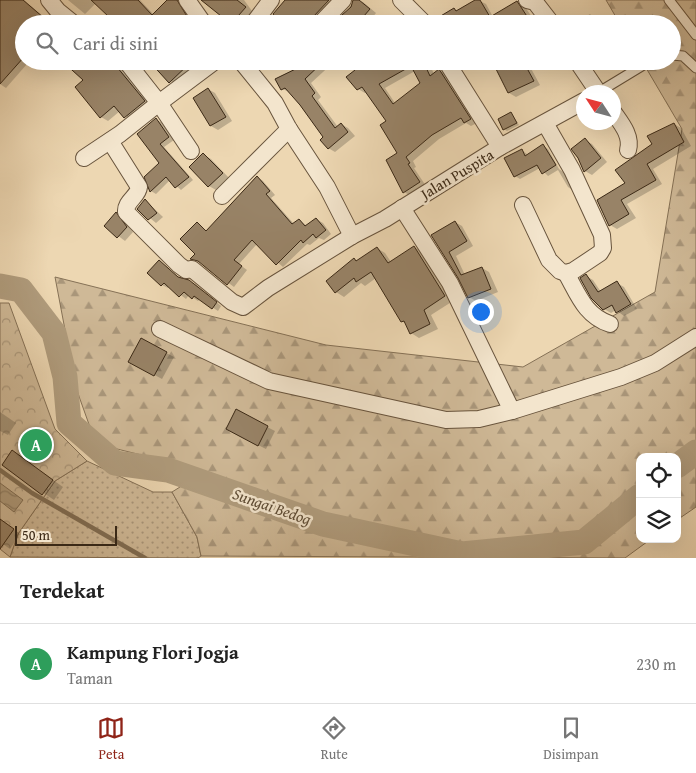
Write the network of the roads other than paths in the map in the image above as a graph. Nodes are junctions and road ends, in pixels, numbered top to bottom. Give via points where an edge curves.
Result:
1 (49, 0) edge
2 (187, 0) edge
3 (271, 0) edge
4 (343, 0) edge
5 (401, 0) edge
6 (527, 0) edge
7 (669, 0) edge
8 (64, 15) edge
9 (198, 15) edge
10 (260, 15) edge
11 (329, 15) edge
12 (418, 15) edge
13 (545, 15) edge
14 (681, 15) edge
15 (681, 16) edge
16 (696, 35) edge
17 (681, 56) edge
18 (696, 68) edge
19 (133, 70) edge
20 (203, 70) edge
21 (248, 70) edge
22 (452, 70) edge
23 (583, 70) edge
24 (635, 70) edge
25 (594, 85) edge
26 (611, 85) edge
27 (158, 103) junction
28 (576, 106) edge
29 (545, 123) junction
30 (621, 123) edge
31 (289, 130) junction
32 (110, 141) junction
33 (500, 147) junction
34 (628, 150) dead end
35 (191, 151) dead end
36 (84, 158) dead end
37 (222, 196) dead end
38 (523, 205) dead end
39 (402, 208) junction
40 (352, 236) junction
41 (566, 273) junction
42 (610, 324) dead end
43 (160, 329) dead end
44 (696, 337) edge
45 (512, 411) junction

1 - 8 street
2 - 9 street
3 - 10 street
4 - 11 street
5 - 12 street
6 - 13 street via 534,2
7 - 14 lane
15 - 16 lane
17 - 18 lane
19 - 27 street
20 - 27 street
21 - 31 street via 275,103
22 - 33 street, Jalan Puspita
23 - 25 street
24 - 26 lane
27 - 32 street
27 - 35 street
28 - 29 street
29 - 33 street
29 - 41 street via 572,170 604,241 600,253
30 - 34 street via 630,144
31 - 37 street
31 - 40 street via 328,187
32 - 36 street
32 - 40 street, Jalan Puspita via 140,187 126,206 126,212 179,266 192,269 238,306 249,304 268,288
33 - 39 street, Jalan Puspita
38 - 41 street via 549,260
39 - 40 street, Jalan Puspita
39 - 45 street via 450,283
41 - 42 street via 587,311
43 - 45 street via 268,381 446,420 479,419
44 - 45 street via 655,363 621,377

